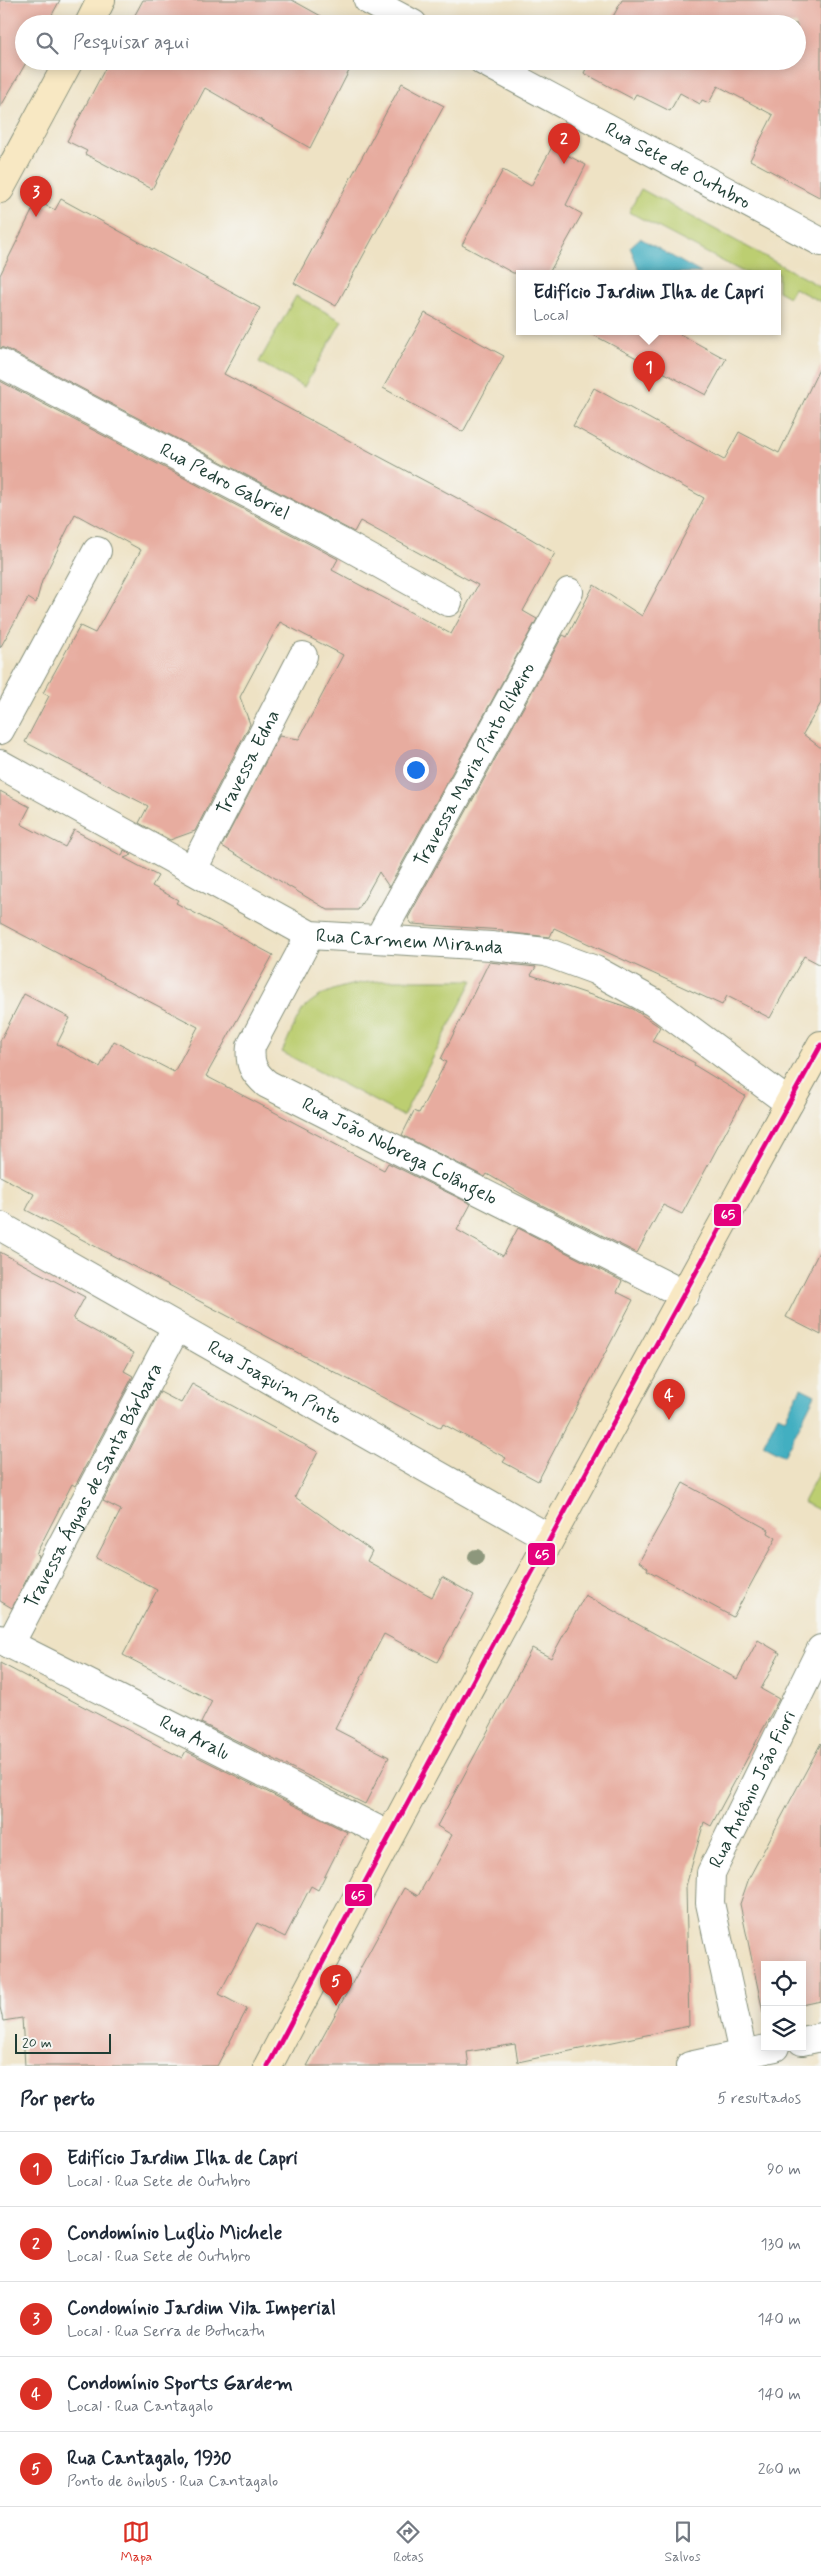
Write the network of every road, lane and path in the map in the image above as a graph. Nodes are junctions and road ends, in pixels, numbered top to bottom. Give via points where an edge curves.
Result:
1 (102, 0) edge
2 (368, 0) edge
3 (94, 15) edge
4 (396, 15) edge
5 (64, 70) edge
6 (500, 70) edge
7 (0, 189) edge
8 (818, 234) edge
9 (0, 363) edge
10 (97, 551) dead end
11 (569, 592) dead end
12 (448, 602) dead end
13 (303, 656) dead end
14 (0, 730) edge
15 (0, 764) edge
16 (193, 869) junction
17 (310, 935) junction
18 (379, 938) junction
19 (821, 1045) edge
20 (789, 1103) junction
21 (0, 1226) edge
22 (685, 1295) junction
23 (176, 1328) junction
24 (549, 1538) junction
25 (5, 1641) edge
26 (821, 1649) edge
27 (388, 1836) junction
28 (821, 2038) edge
29 (806, 2041) edge
30 (761, 2050) edge
31 (743, 2054) junction
32 (268, 2066) edge
33 (690, 2066) edge

1 - 3 street
2 - 4 street
5 - 7 street
6 - 8 street, Rua Sete de Outubro
9 - 12 street, Rua Pedro Gabriel
10 - 14 street
11 - 18 street, Travessa Maria Pinto Ribeiro
13 - 16 street, Travessa Edna
15 - 16 street, Rua Carmem Miranda
16 - 17 street, Rua Carmem Miranda
17 - 18 street, Rua Carmem Miranda
17 - 22 street, Rua João Nobrega Colângelo via 252,1046 249,1060 255,1073 267,1084
18 - 20 street, Rua Carmem Miranda via 546,952 595,970 653,1002
19 - 20 street
20 - 22 street
21 - 23 street, Rua Joaquim Pinto
22 - 24 street
23 - 24 street, Rua Joaquim Pinto
23 - 25 street, Travessa Águas de Santa Bárbara
24 - 27 street
25 - 27 street, Rua Aralu
26 - 31 street, Rua Antônio João Fiori via 711,1873 710,1903
27 - 32 street
28 - 29 street
30 - 31 street
31 - 33 street

